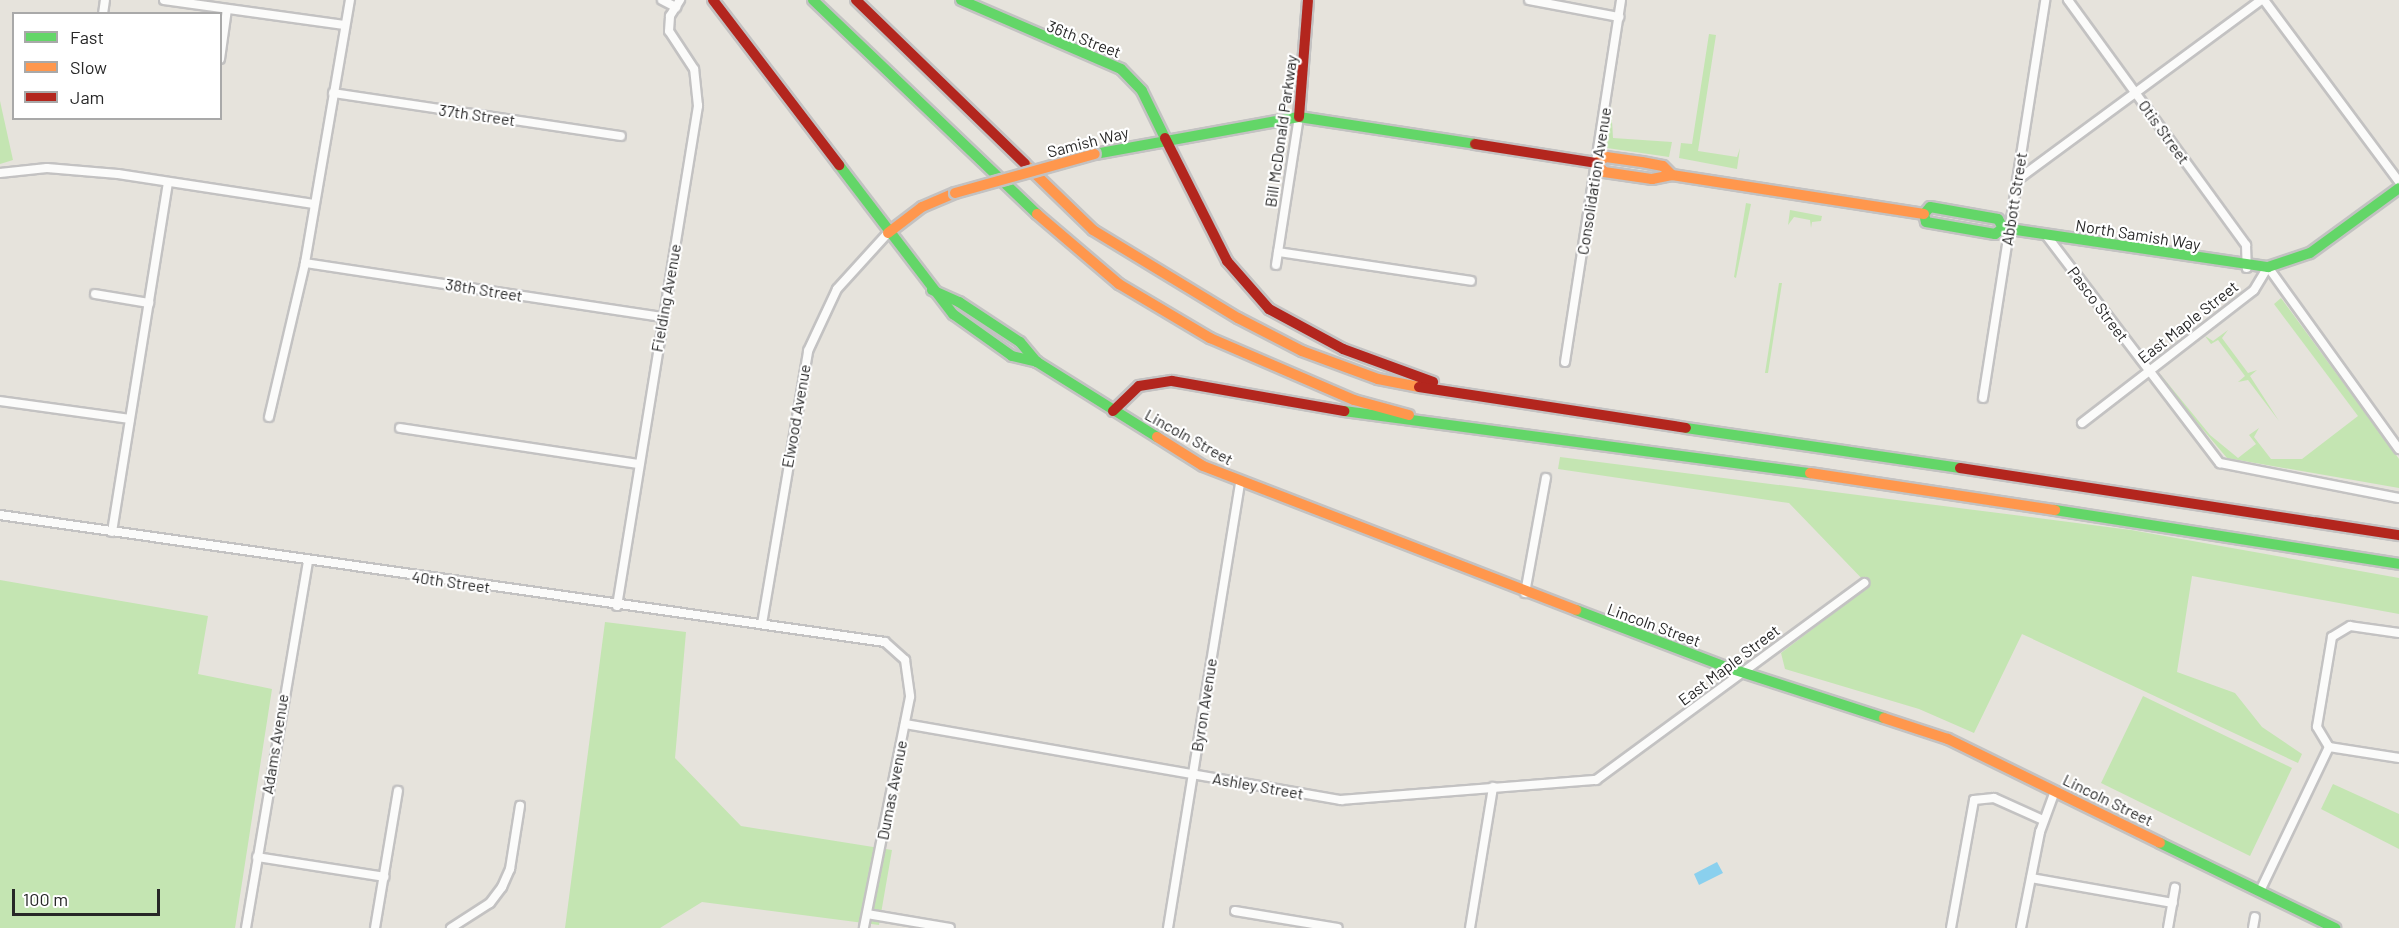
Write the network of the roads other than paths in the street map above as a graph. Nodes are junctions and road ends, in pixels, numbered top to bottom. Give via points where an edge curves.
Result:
1 (164, 0) edge
2 (350, 0) edge
3 (662, 0) edge
4 (713, 0) edge
5 (813, 0) edge
6 (856, 0) edge
7 (961, 0) edge
8 (1529, 0) edge
9 (1621, 0) edge
10 (2045, 0) edge
11 (2068, 0) edge
12 (2263, 0) edge
13 (1309, 2) edge
14 (678, 3) edge
15 (227, 9) junction
16 (1619, 17) junction
17 (344, 25) junction
18 (222, 45) edge
19 (333, 93) junction
20 (2135, 93) junction
21 (1299, 117) junction
22 (621, 136) dead end
23 (1165, 138) junction
24 (1596, 163) junction
25 (0, 173) edge
26 (2017, 180) junction
27 (2399, 182) edge
28 (168, 183) junction
29 (2399, 188) edge
30 (314, 204) junction
31 (2006, 228) junction
32 (888, 233) junction
33 (2046, 235) junction
34 (1278, 252) junction
35 (305, 263) junction
36 (1276, 265) dead end
37 (2268, 267) junction
38 (2247, 268) junction
39 (1471, 281) dead end
40 (932, 290) junction
41 (95, 294) dead end
42 (149, 303) junction
43 (663, 317) junction
44 (1037, 362) junction
45 (1565, 362) dead end
46 (2149, 371) junction
47 (1983, 398) dead end
48 (0, 401) edge
49 (1539, 409) junction
50 (1113, 411) junction
51 (269, 417) dead end
52 (130, 419) junction
53 (2082, 423) dead end
54 (400, 428) dead end
55 (1482, 430) junction
56 (2399, 449) edge
57 (639, 464) junction
58 (1546, 478) dead end
59 (1240, 481) junction
60 (2399, 498) edge
61 (0, 515) edge
62 (112, 532) junction
63 (2399, 535) edge
64 (308, 561) junction
65 (2399, 564) edge
66 (1864, 583) dead end
67 (1525, 593) junction
68 (617, 606) junction
69 (762, 624) junction
70 (2399, 633) edge
71 (900, 653) joint
72 (1743, 673) junction
73 (905, 724) junction
74 (2329, 747) junction
75 (2399, 758) edge
76 (1612, 771) joint
77 (1192, 774) junction
78 (1493, 787) junction
79 (398, 791) dead end
80 (2055, 791) junction
81 (520, 806) dead end
82 (2043, 820) junction
83 (257, 857) junction
84 (384, 877) junction
85 (2031, 878) junction
86 (2175, 888) dead end
87 (2260, 891) junction
88 (2173, 903) junction
89 (1235, 911) dead end
90 (867, 914) junction
91 (2255, 917) dead end
92 (246, 928) edge
93 (375, 928) edge
94 (451, 928) edge
95 (864, 928) edge
96 (950, 928) edge
97 (1168, 928) edge
98 (1338, 928) edge
99 (1470, 928) edge
100 (1951, 928) edge
101 (2021, 928) edge
102 (2168, 928) edge
103 (2253, 928) edge
104 (2335, 928) edge

1 - 15 street
2 - 17 street
3 - 14 street
4 - 32 main road
5 - 55 main road via 1042,219 1119,284 1210,339 1294,376 1354,400
6 - 49 main road via 1093,230 1158,272 1302,351 1378,379
7 - 23 main road, 36th Street via 1121,69 1142,91
8 - 16 street
9 - 16 street, Consolidation Avenue
10 - 26 street, Abbott Street
11 - 20 street, Otis Street
12 - 20 street
12 - 27 street
13 - 21 main road, Bill McDonald Parkway
14 - 43 street, Fielding Avenue via 669,31 694,69 698,98
15 - 17 street
15 - 18 street
16 - 24 street, Consolidation Avenue
17 - 19 street
19 - 22 street, 37th Street
19 - 30 street
20 - 26 street
20 - 38 street, Otis Street via 2246,245
21 - 23 main road, Samish Way
21 - 24 main road, Samish Way
21 - 34 street, Bill McDonald Parkway
23 - 32 main road, Samish Way, bridge via 956,193 922,207
23 - 49 main road, 36th Street via 1227,261 1269,309 1372,362
24 - 31 main road, North Samish Way via 1604,171 1662,181 1672,174 1924,214 1926,222 1995,234
24 - 45 street, Consolidation Avenue
25 - 28 street via 47,168
26 - 31 street, Abbott Street
28 - 30 street
28 - 42 street
29 - 37 main road via 2310,253
30 - 35 street
31 - 33 main road, North Samish Way
31 - 47 street, Abbott Street
32 - 40 main road, Lincoln Street
32 - 69 street, Elwood Avenue via 837,289 808,351
33 - 38 main road, North Samish Way
33 - 46 street, Pasco Street
34 - 36 street, Bill McDonald Parkway
34 - 39 street
35 - 43 street, 38th Street
35 - 51 street
37 - 38 main road, North Samish Way
37 - 46 street, East Maple Street via 2254,290
37 - 56 street
40 - 44 main road, Lincoln Street via 1020,342
40 - 44 main road, Lincoln Street via 979,334 1012,356
41 - 42 street
42 - 52 street
43 - 57 street, Fielding Avenue
44 - 50 main road, Lincoln Street
46 - 53 street, East Maple Street
46 - 60 street, Pasco Street via 2216,459 2229,468
48 - 52 street
49 - 63 main road via 1827,447
50 - 55 main road via 1139,386 1172,381 1326,410
50 - 59 main road, Lincoln Street via 1203,466
52 - 62 street
54 - 57 street
55 - 65 main road via 2185,526
57 - 68 street, Fielding Avenue
58 - 67 street
59 - 67 main road, Lincoln Street
59 - 77 street, Byron Avenue
61 - 62 street, 40th Street
62 - 64 street, 40th Street
64 - 68 street, 40th Street
64 - 83 street, Adams Avenue
66 - 72 street, East Maple Street
67 - 72 main road, Lincoln Street
68 - 69 street, 40th Street
69 - 71 street, 40th Street via 880,641
70 - 74 street via 2350,626 2332,637 2317,727
71 - 73 street, Dumas Avenue via 910,683
72 - 76 street, East Maple Street
72 - 80 main road, Lincoln Street via 1948,739
73 - 77 street, Ashley Street
73 - 90 street, Dumas Avenue
74 - 75 street
74 - 87 street
76 - 78 street, Ashley Street via 1596,780
77 - 78 street, Ashley Street via 1341,800
77 - 97 street, Byron Avenue
78 - 99 street
79 - 84 street
80 - 82 street
80 - 87 main road, Lincoln Street
81 - 94 street via 510,869 502,887 490,903
82 - 85 street
82 - 100 street via 1994,798 1974,800
83 - 84 street
83 - 92 street, Adams Avenue
84 - 93 street
85 - 88 street
85 - 101 street
86 - 88 street
87 - 104 main road, Lincoln Street
88 - 102 street
89 - 98 street
90 - 95 street, Dumas Avenue
90 - 96 street
91 - 103 street

